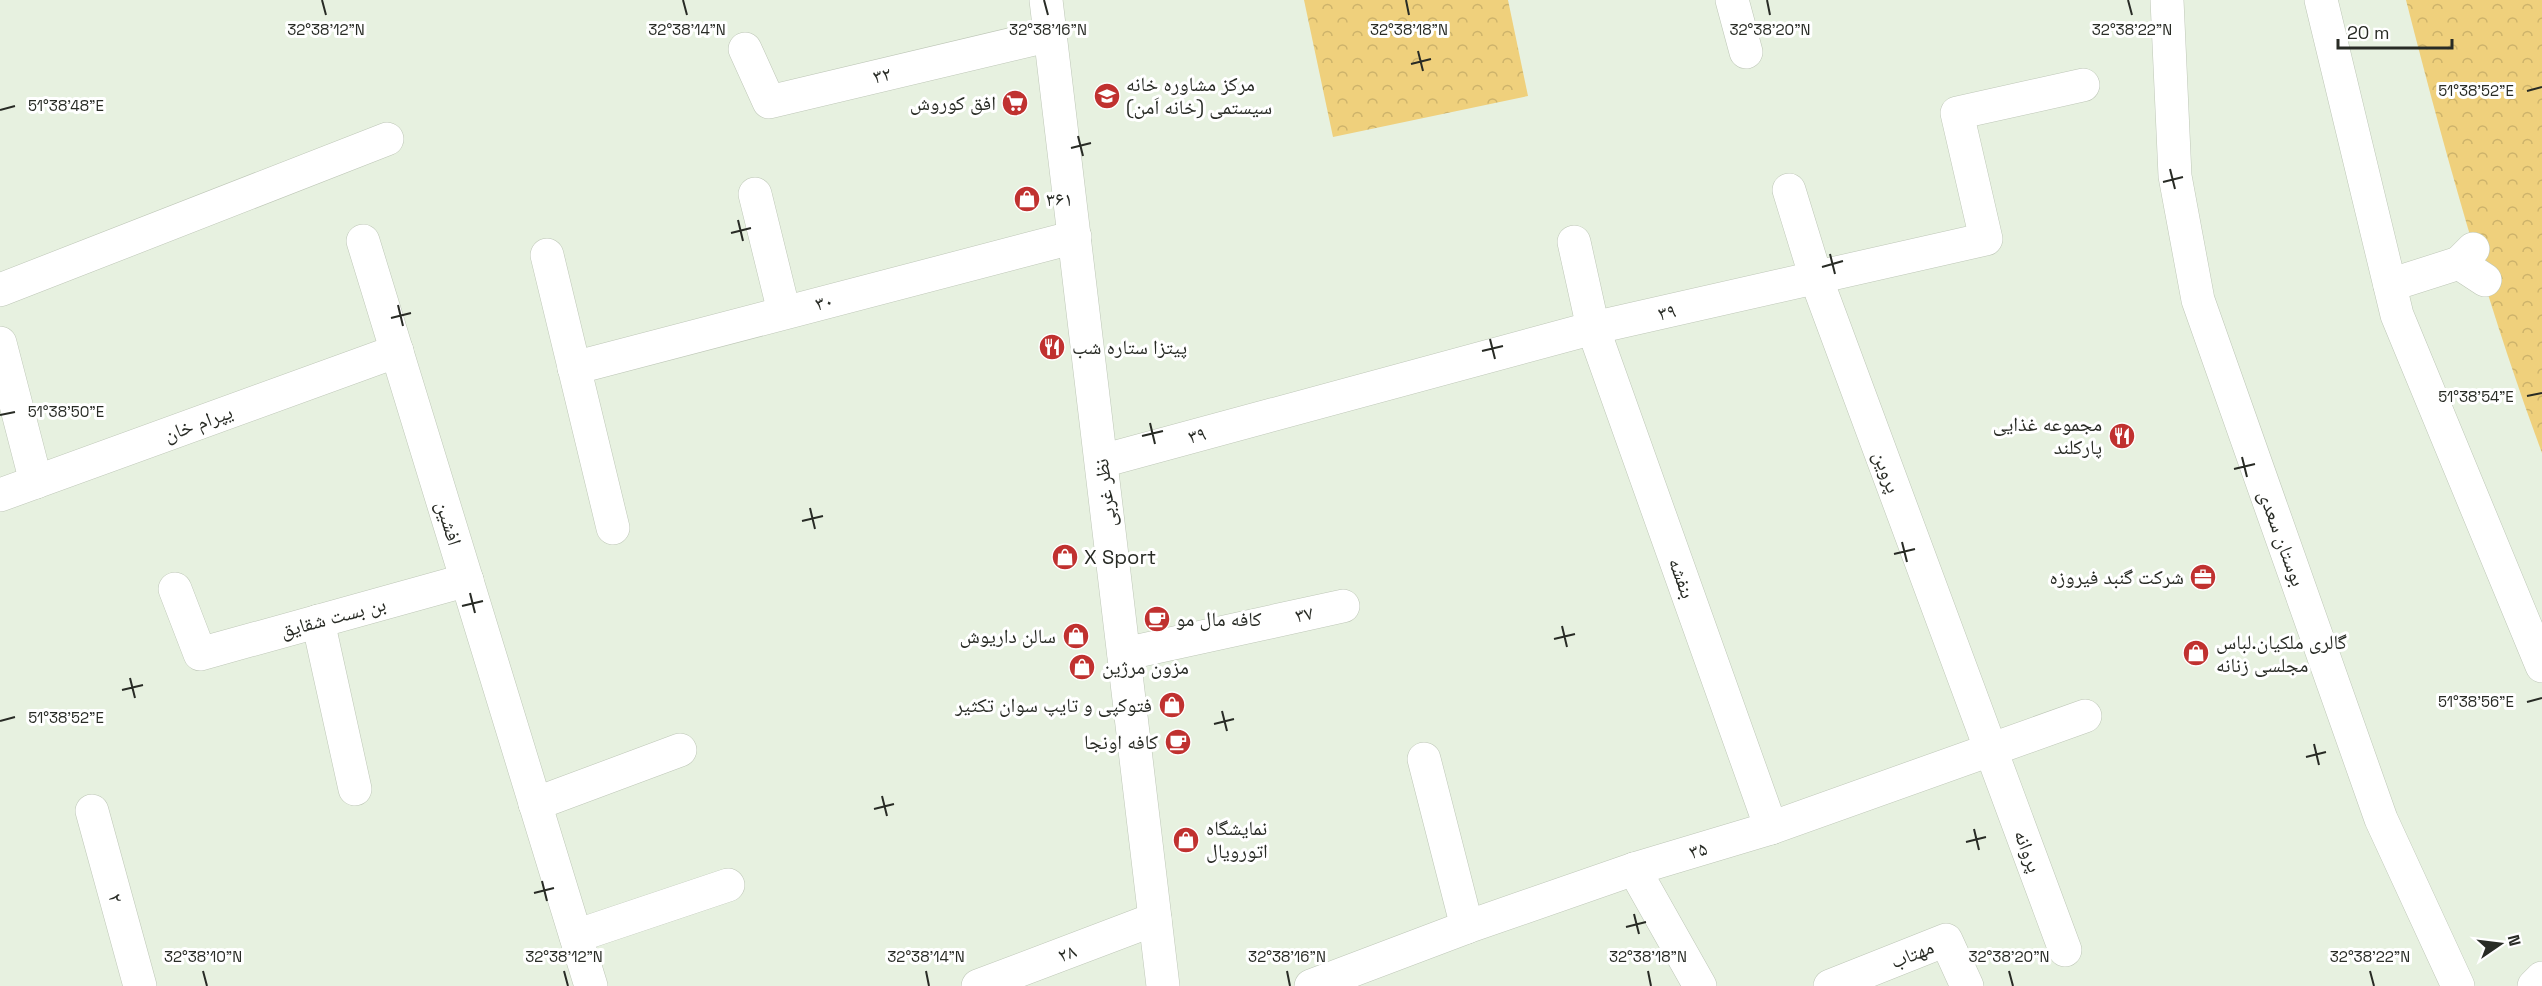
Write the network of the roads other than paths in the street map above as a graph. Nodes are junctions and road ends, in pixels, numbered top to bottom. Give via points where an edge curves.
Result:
1 (1047, 0) edge
2 (1732, 0) edge
3 (2167, 0) edge
4 (2321, 0) edge
5 (1051, 35) junction
6 (745, 49) dead end
7 (1746, 52) dead end
8 (2082, 85) dead end
9 (387, 139) dead end
10 (1789, 190) dead end
11 (755, 194) dead end
12 (1075, 237) junction
13 (363, 241) dead end
14 (1574, 242) dead end
15 (547, 255) dead end
16 (2472, 264) dead end
17 (1816, 278) junction
18 (2390, 285) junction
19 (0, 290) edge
20 (784, 312) junction
21 (1593, 328) junction
22 (0, 343) edge
23 (397, 351) junction
24 (574, 368) junction
25 (1102, 461) junction
26 (36, 482) junction
27 (0, 495) edge
28 (612, 528) dead end
29 (467, 580) junction
30 (175, 589) dead end
31 (1343, 606) dead end
32 (318, 621) junction
33 (1124, 654) junction
34 (2542, 666) edge
35 (2085, 716) dead end
36 (680, 750) dead end
37 (1990, 752) junction
38 (1424, 759) dead end
39 (355, 789) dead end
40 (535, 804) junction
41 (92, 811) dead end
42 (1771, 828) junction
43 (1635, 869) junction
44 (728, 885) dead end
45 (1155, 919) junction
46 (1467, 927) junction
47 (576, 936) junction
48 (2066, 950) dead end
49 (2542, 978) edge
50 (140, 986) edge
51 (591, 986) edge
52 (978, 986) edge
53 (1163, 986) edge
54 (1311, 986) edge
55 (1700, 986) edge
56 (1830, 986) edge
57 (1967, 986) edge
58 (2458, 986) edge
59 (2534, 986) edge

1 - 5 street, نظر غربی
2 - 7 street
3 - 58 street, بوستان سعدی via 2175,176 2198,300 2381,819
4 - 18 street
5 - 6 street, ۳۲ via 769,102
5 - 12 street, نظر غربی
8 - 17 street, ۳۹ via 1957,113 1986,239
9 - 19 street
10 - 17 street, پروین
11 - 20 street
12 - 20 street, ۳۰
12 - 25 street, نظر غربی
13 - 23 street, افشین
14 - 21 street, بنفشه
15 - 24 street
16 - 18 street
17 - 21 street, ۳۹
17 - 37 street, پروین
18 - 34 street via 2397,315
20 - 24 street, ۳۰
21 - 25 street, ۳۹
21 - 42 street, بنفشه
22 - 26 street
23 - 26 street, یپرام خان
23 - 29 street, افشین
24 - 28 street
25 - 33 street, نظر غربی
26 - 27 street, یپرام خان
29 - 32 street, بن بست شقایق
29 - 40 street, افشین
30 - 32 street, بن بست شقایق via 200,654
31 - 33 street, ۳۷
32 - 39 street
33 - 45 street, نظر غربی
35 - 37 street, ۳۵
36 - 40 street
37 - 42 street, ۳۵
37 - 48 street, پروانه
38 - 46 street
40 - 47 street, افشین
41 - 50 street, ۲
42 - 43 street, ۳۵
43 - 46 street, ۳۵
43 - 55 street
44 - 47 street
45 - 52 street, ۲۸
45 - 53 street, نظر غربی
46 - 54 street, ۳۵
47 - 51 street, افشین
49 - 59 street
56 - 57 street, مهتاب via 1946,940

